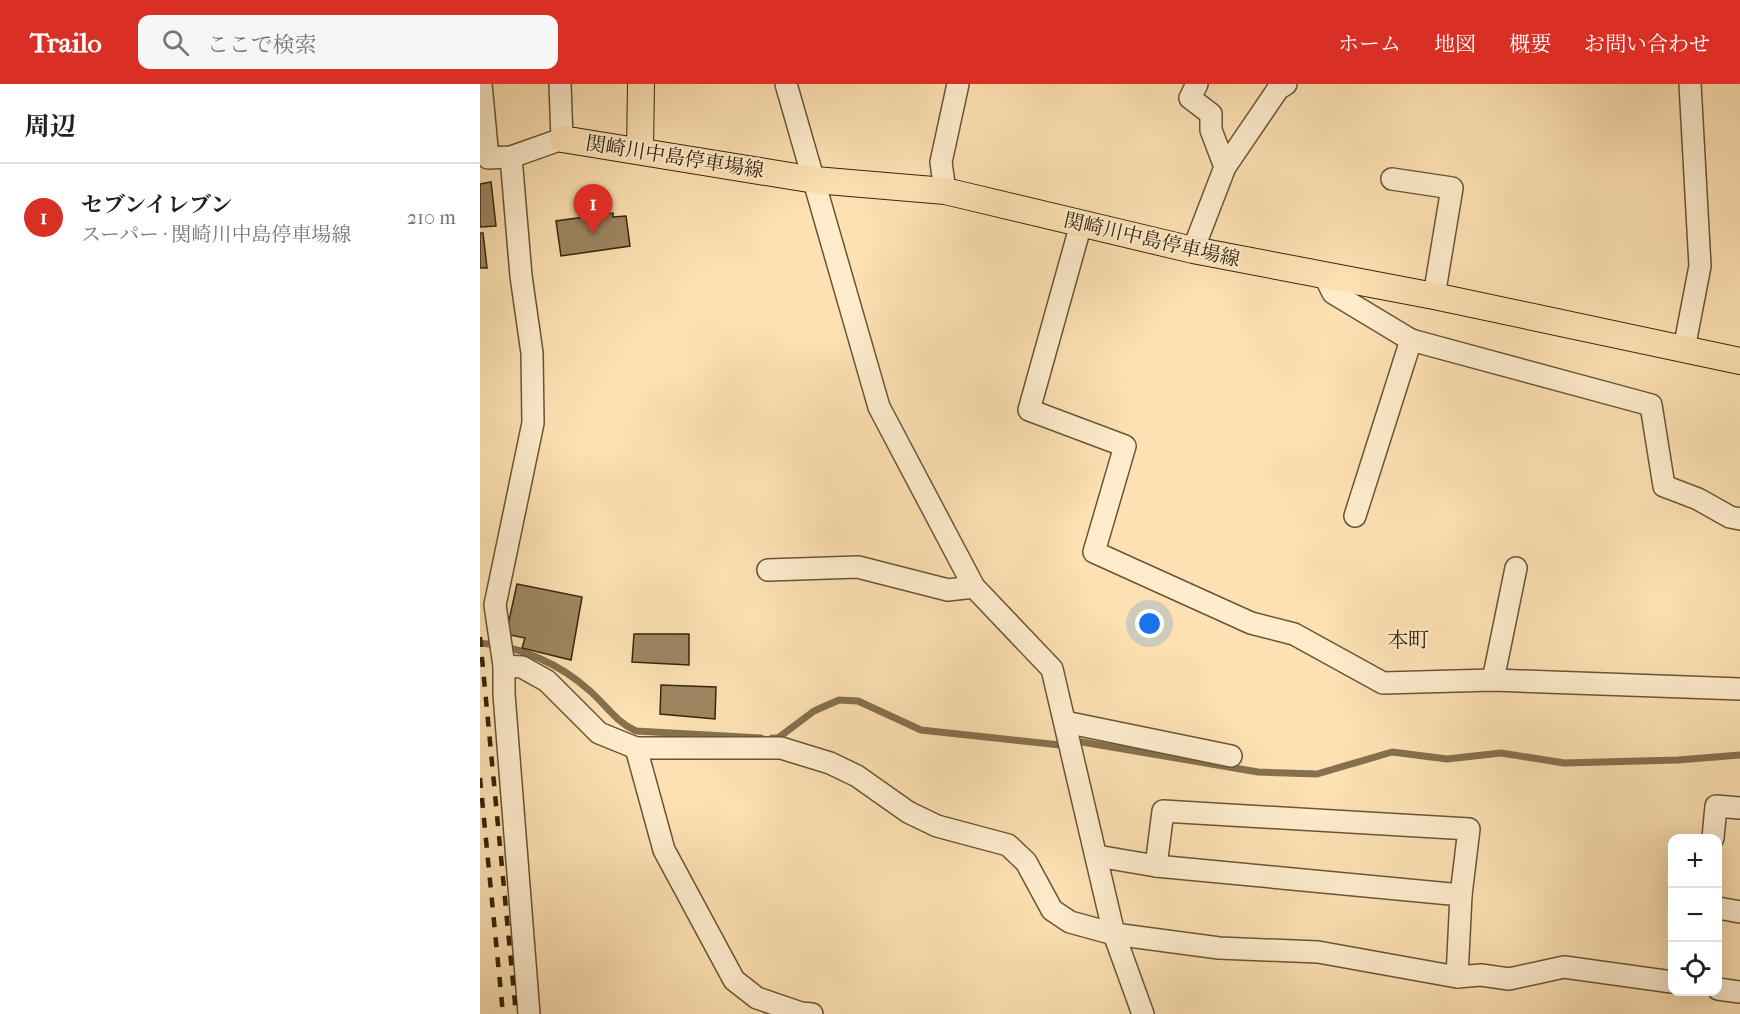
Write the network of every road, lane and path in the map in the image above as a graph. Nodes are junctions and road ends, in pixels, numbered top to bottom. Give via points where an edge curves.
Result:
1 (481, 84) edge
2 (560, 84) edge
3 (640, 84) edge
4 (786, 84) edge
5 (958, 84) edge
6 (1197, 84) edge
7 (1286, 84) edge
8 (1690, 84) edge
9 (562, 139) junction
10 (640, 151) junction
11 (511, 157) junction
12 (1226, 166) junction
13 (1392, 179) dead end
14 (815, 180) junction
15 (945, 191) junction
16 (1081, 224) junction
17 (1193, 250) junction
18 (1325, 277) junction
19 (1434, 296) junction
20 (1411, 340) junction
21 (1684, 349) junction
22 (1740, 361) edge
23 (1355, 516) dead end
24 (1740, 519) edge
25 (1516, 568) dead end
26 (768, 570) dead end
27 (974, 587) junction
28 (503, 660) junction
29 (1492, 680) junction
30 (1740, 689) edge
31 (1065, 722) junction
32 (636, 748) junction
33 (1231, 756) dead end
34 (1740, 808) edge
35 (1713, 834) edge
36 (1097, 856) junction
37 (1156, 866) junction
38 (1461, 895) junction
39 (1722, 909) edge
40 (1740, 912) edge
41 (1114, 934) junction
42 (1457, 977) junction
43 (1668, 981) edge
44 (1722, 989) edge
45 (1740, 992) edge
46 (760, 1006) edge
47 (529, 1014) edge
48 (812, 1014) edge
49 (1143, 1014) edge

1 - 11 street via 488,158
2 - 9 street
3 - 10 main road
4 - 14 street
5 - 15 street via 941,162
6 - 12 street via 1190,98 1211,114 1211,130
7 - 12 street via 1278,89
8 - 21 street via 1700,266
9 - 10 main road, 関崎川中島停車場線
9 - 11 street
10 - 14 main road, 関崎川中島停車場線
11 - 28 street via 532,354 533,423 495,605
12 - 17 street
13 - 19 street via 1452,188
14 - 15 main road, 関崎川中島停車場線
14 - 27 street via 879,407
15 - 16 main road, 関崎川中島停車場線
16 - 17 main road, 関崎川中島停車場線
16 - 29 street via 1029,410 1125,446 1094,552 1251,623 1294,634 1383,683
17 - 18 main road, 関崎川中島停車場線
18 - 19 main road, 関崎川中島停車場線
18 - 20 street via 1333,293
19 - 21 main road, 関崎川中島停車場線
20 - 23 street
20 - 24 street via 1651,405 1664,486
21 - 22 main road, 関崎川中島停車場線
25 - 29 street
26 - 27 street via 858,567 948,590
27 - 31 street via 1052,669
28 - 32 street via 547,681 599,733
28 - 47 street
29 - 30 street
31 - 33 street
31 - 36 street
32 - 41 street via 781,748 830,763 937,826 1008,845 1026,862 1052,910 1070,922
32 - 46 street via 664,850 735,980
34 - 35 street via 1716,806
36 - 37 street
36 - 41 street
37 - 38 street
37 - 38 street via 1163,811 1469,829
38 - 42 street
39 - 40 street
41 - 42 street via 1219,948 1318,952
41 - 49 street
42 - 43 street via 1509,979 1564,967
44 - 45 street
46 - 48 street

